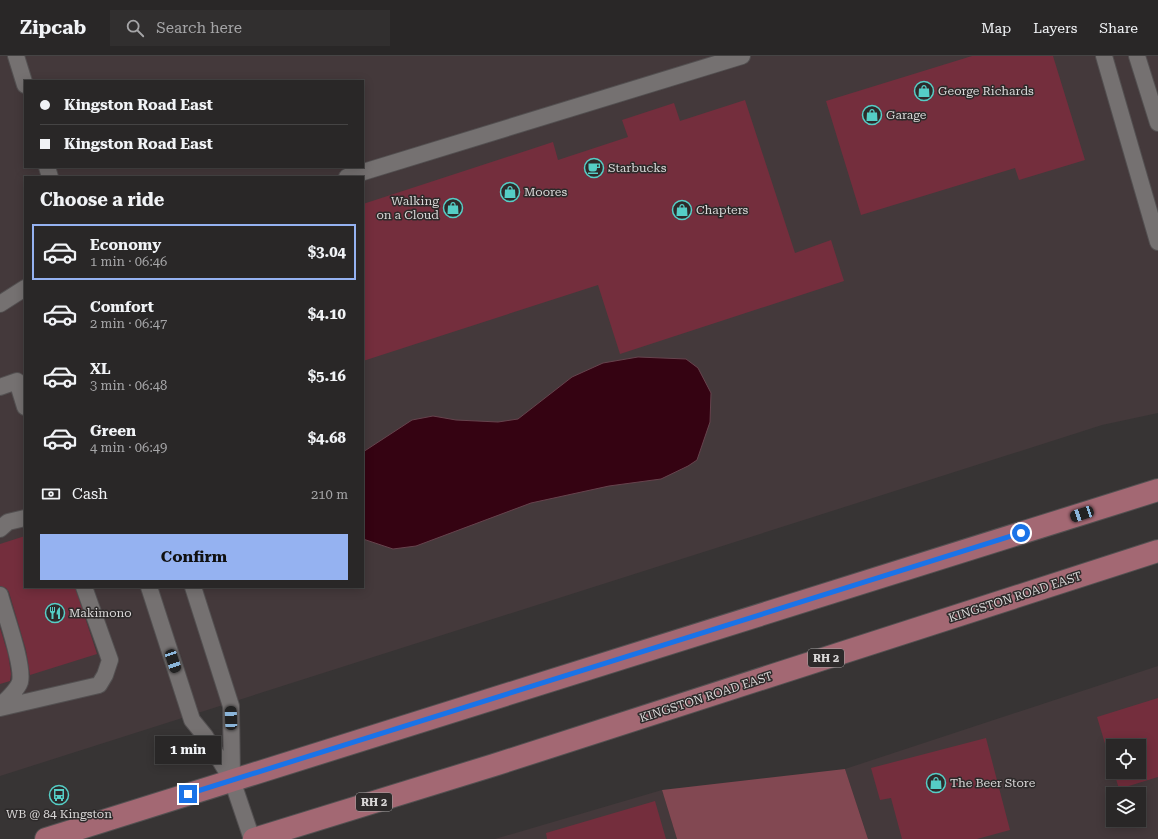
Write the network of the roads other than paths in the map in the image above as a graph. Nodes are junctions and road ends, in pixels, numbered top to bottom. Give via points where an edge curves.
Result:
1 (16, 56) edge
2 (742, 56) edge
3 (1104, 56) edge
4 (1137, 56) edge
5 (24, 82) edge
6 (1158, 123) edge
7 (350, 176) edge
8 (1158, 242) edge
9 (24, 289) edge
10 (0, 304) edge
11 (0, 387) edge
12 (24, 404) edge
13 (1158, 490) edge
14 (24, 518) edge
15 (0, 529) edge
16 (1158, 551) edge
17 (84, 588) edge
18 (149, 588) edge
19 (193, 588) edge
20 (0, 595) edge
21 (0, 704) edge
22 (0, 708) edge
23 (232, 780) junction
24 (46, 839) edge
25 (253, 839) edge

1 - 5 lane
2 - 7 lane
3 - 8 lane
4 - 6 lane
9 - 10 lane
11 - 12 lane via 17,381
13 - 23 main road
14 - 15 lane via 8,522
16 - 25 main road, KINGSTON ROAD EAST / RH 2 via 502,763
17 - 22 lane via 110,660 99,685
18 - 23 lane via 192,720
19 - 23 lane via 231,706
20 - 21 lane via 20,663 20,682 5,702
23 - 24 main road
23 - 25 lane

